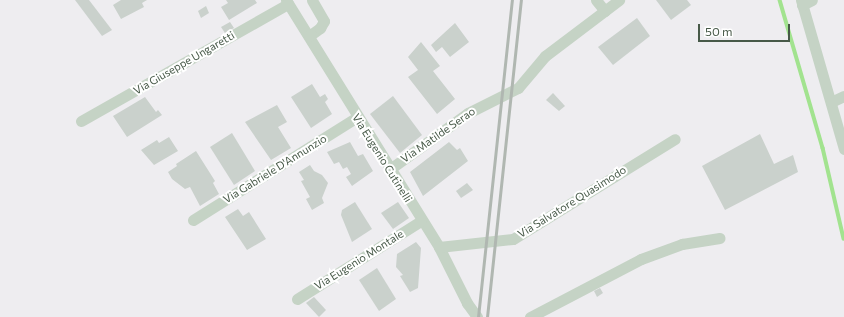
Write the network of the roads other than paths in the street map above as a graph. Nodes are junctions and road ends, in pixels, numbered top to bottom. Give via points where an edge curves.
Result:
1 (312, 0) edge
2 (596, 0) edge
3 (619, 0) edge
4 (287, 2) edge
5 (805, 2) edge
6 (605, 11) junction
7 (309, 36) junction
8 (844, 96) edge
9 (831, 102) junction
10 (357, 117) junction
11 (80, 122) dead end
12 (675, 139) dead end
13 (844, 149) edge
14 (390, 169) junction
15 (193, 220) dead end
16 (420, 221) junction
17 (720, 238) dead end
18 (439, 247) junction
19 (297, 299) dead end
20 (477, 317) edge
21 (530, 317) edge

1 - 7 street via 324,21 320,28
2 - 6 street
3 - 6 street, Via Matilde Serao
4 - 7 street, Via Eugenio Cutinelli
4 - 11 street, Via Giuseppe Ungaretti
5 - 9 street
6 - 14 street, Via Matilde Serao via 545,56 518,88 468,113
7 - 10 street, Via Eugenio Cutinelli
8 - 9 street
9 - 13 street
10 - 14 street, Via Eugenio Cutinelli
10 - 15 street, Via Gabriele D'Annunzio
12 - 18 street, Via Salvatore Quasimodo via 514,239
14 - 16 street, Via Eugenio Cutinelli
16 - 18 street, Via Eugenio Cutinelli
16 - 19 street, Via Eugenio Montale
17 - 21 street via 682,244 641,259
18 - 20 street, Via Eugenio Cutinelli via 466,303

